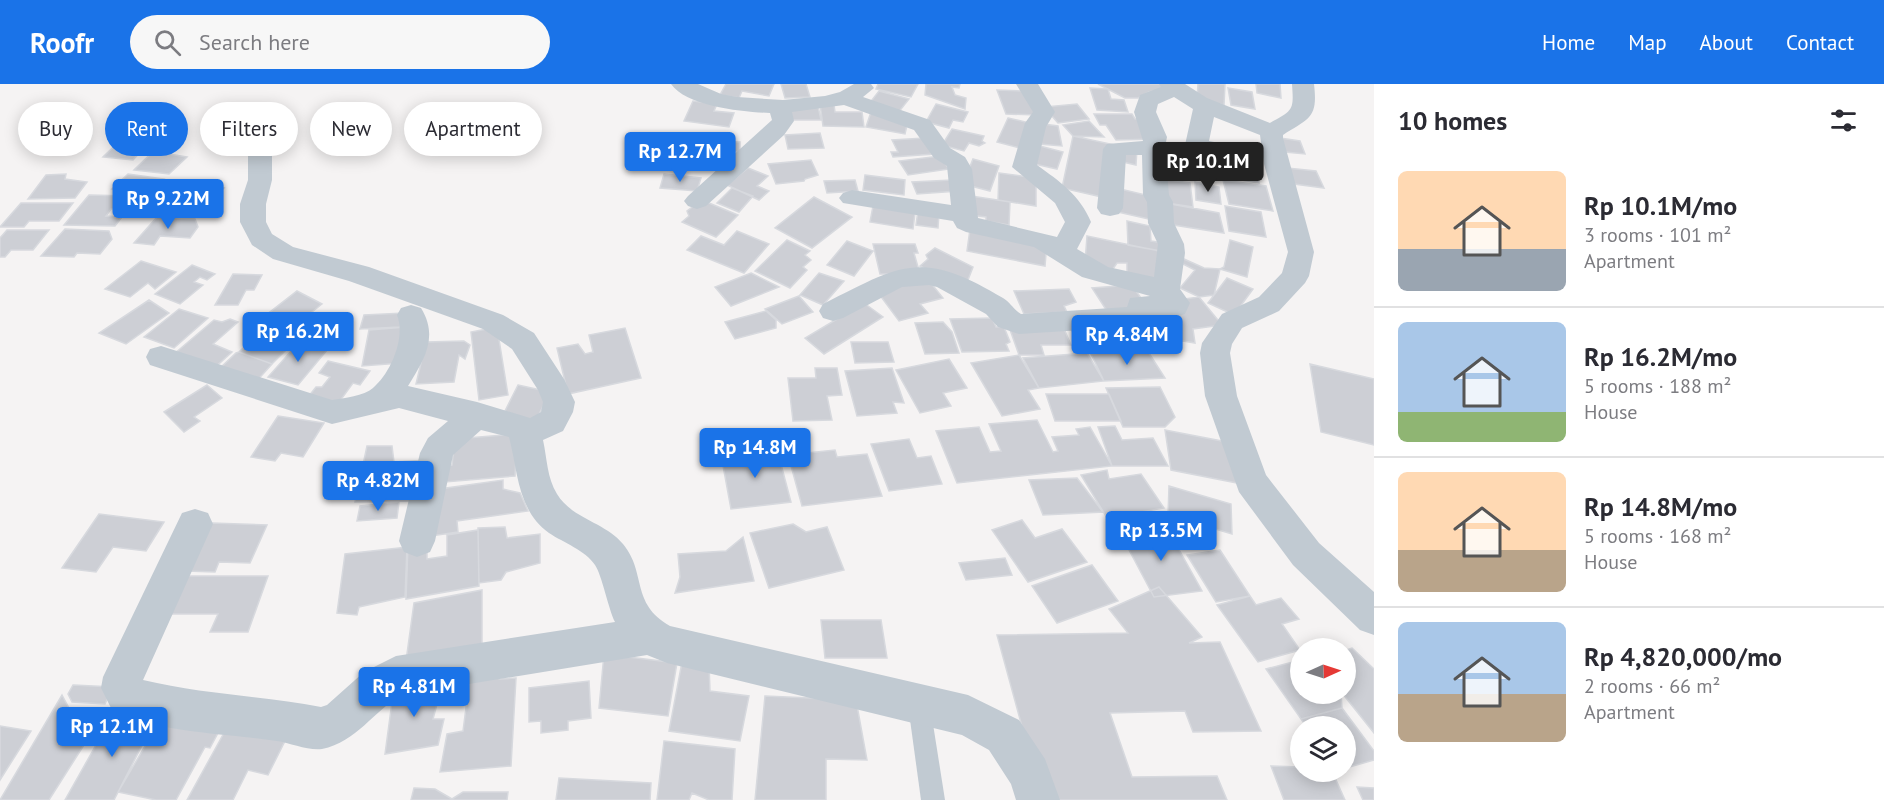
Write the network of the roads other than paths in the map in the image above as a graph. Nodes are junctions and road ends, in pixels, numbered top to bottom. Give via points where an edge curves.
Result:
1 (682, 84) edge
2 (870, 84) edge
3 (1027, 84) edge
4 (1304, 84) edge
5 (1173, 86) edge
6 (844, 98) junction
7 (780, 106) junction
8 (1206, 106) junction
9 (1272, 132) junction
10 (1153, 147) junction
11 (1248, 155) dead end
12 (260, 156) edge
13 (852, 198) dead end
14 (697, 201) dead end
15 (1110, 208) dead end
16 (965, 216) junction
17 (1063, 252) junction
18 (1166, 290) junction
19 (833, 311) dead end
20 (411, 315) dead end
21 (161, 357) dead end
22 (384, 397) junction
23 (477, 414) junction
24 (525, 434) junction
25 (195, 524) dead end
26 (417, 541) dead end
27 (1374, 617) edge
28 (647, 636) junction
29 (919, 705) junction
30 (933, 800) edge
31 (1038, 800) edge

1 - 7 street via 692,92 721,100
2 - 6 street
3 - 17 street via 1044,112 1036,123 1024,167 1068,200 1078,222
4 - 9 street via 1305,105 1300,115
5 - 8 street
5 - 10 street via 1148,100 1145,112 1155,137
6 - 7 street
6 - 16 street via 922,125 942,153 957,162
7 - 14 street via 783,121 776,130
8 - 9 street
8 - 11 street via 1197,145
9 - 27 street via 1276,164 1301,252 1295,276 1269,304 1232,321 1217,343 1221,396 1251,482 1306,554
10 - 15 street via 1115,149
10 - 18 street via 1161,224 1170,237 1172,254
12 - 24 street via 253,222 261,239 283,253 359,274 494,322 523,341 559,402 552,422
13 - 16 street
16 - 17 street via 972,225 1042,241
17 - 18 street via 1100,274
18 - 19 street via 1174,298 1175,307 1140,305 1146,316 1019,324 945,279 910,276 893,280
20 - 22 street via 415,327 408,357
21 - 22 street via 332,412
22 - 23 street via 399,396
23 - 24 street via 520,427
23 - 26 street via 437,453
24 - 28 street via 532,473 544,504 561,522 603,547 613,560 638,628
25 - 28 street via 123,677 121,688 128,697 168,707 321,728 340,721 378,686 396,676
28 - 29 street via 668,645
29 - 30 lane
29 - 31 street via 968,716 1004,735 1030,774

